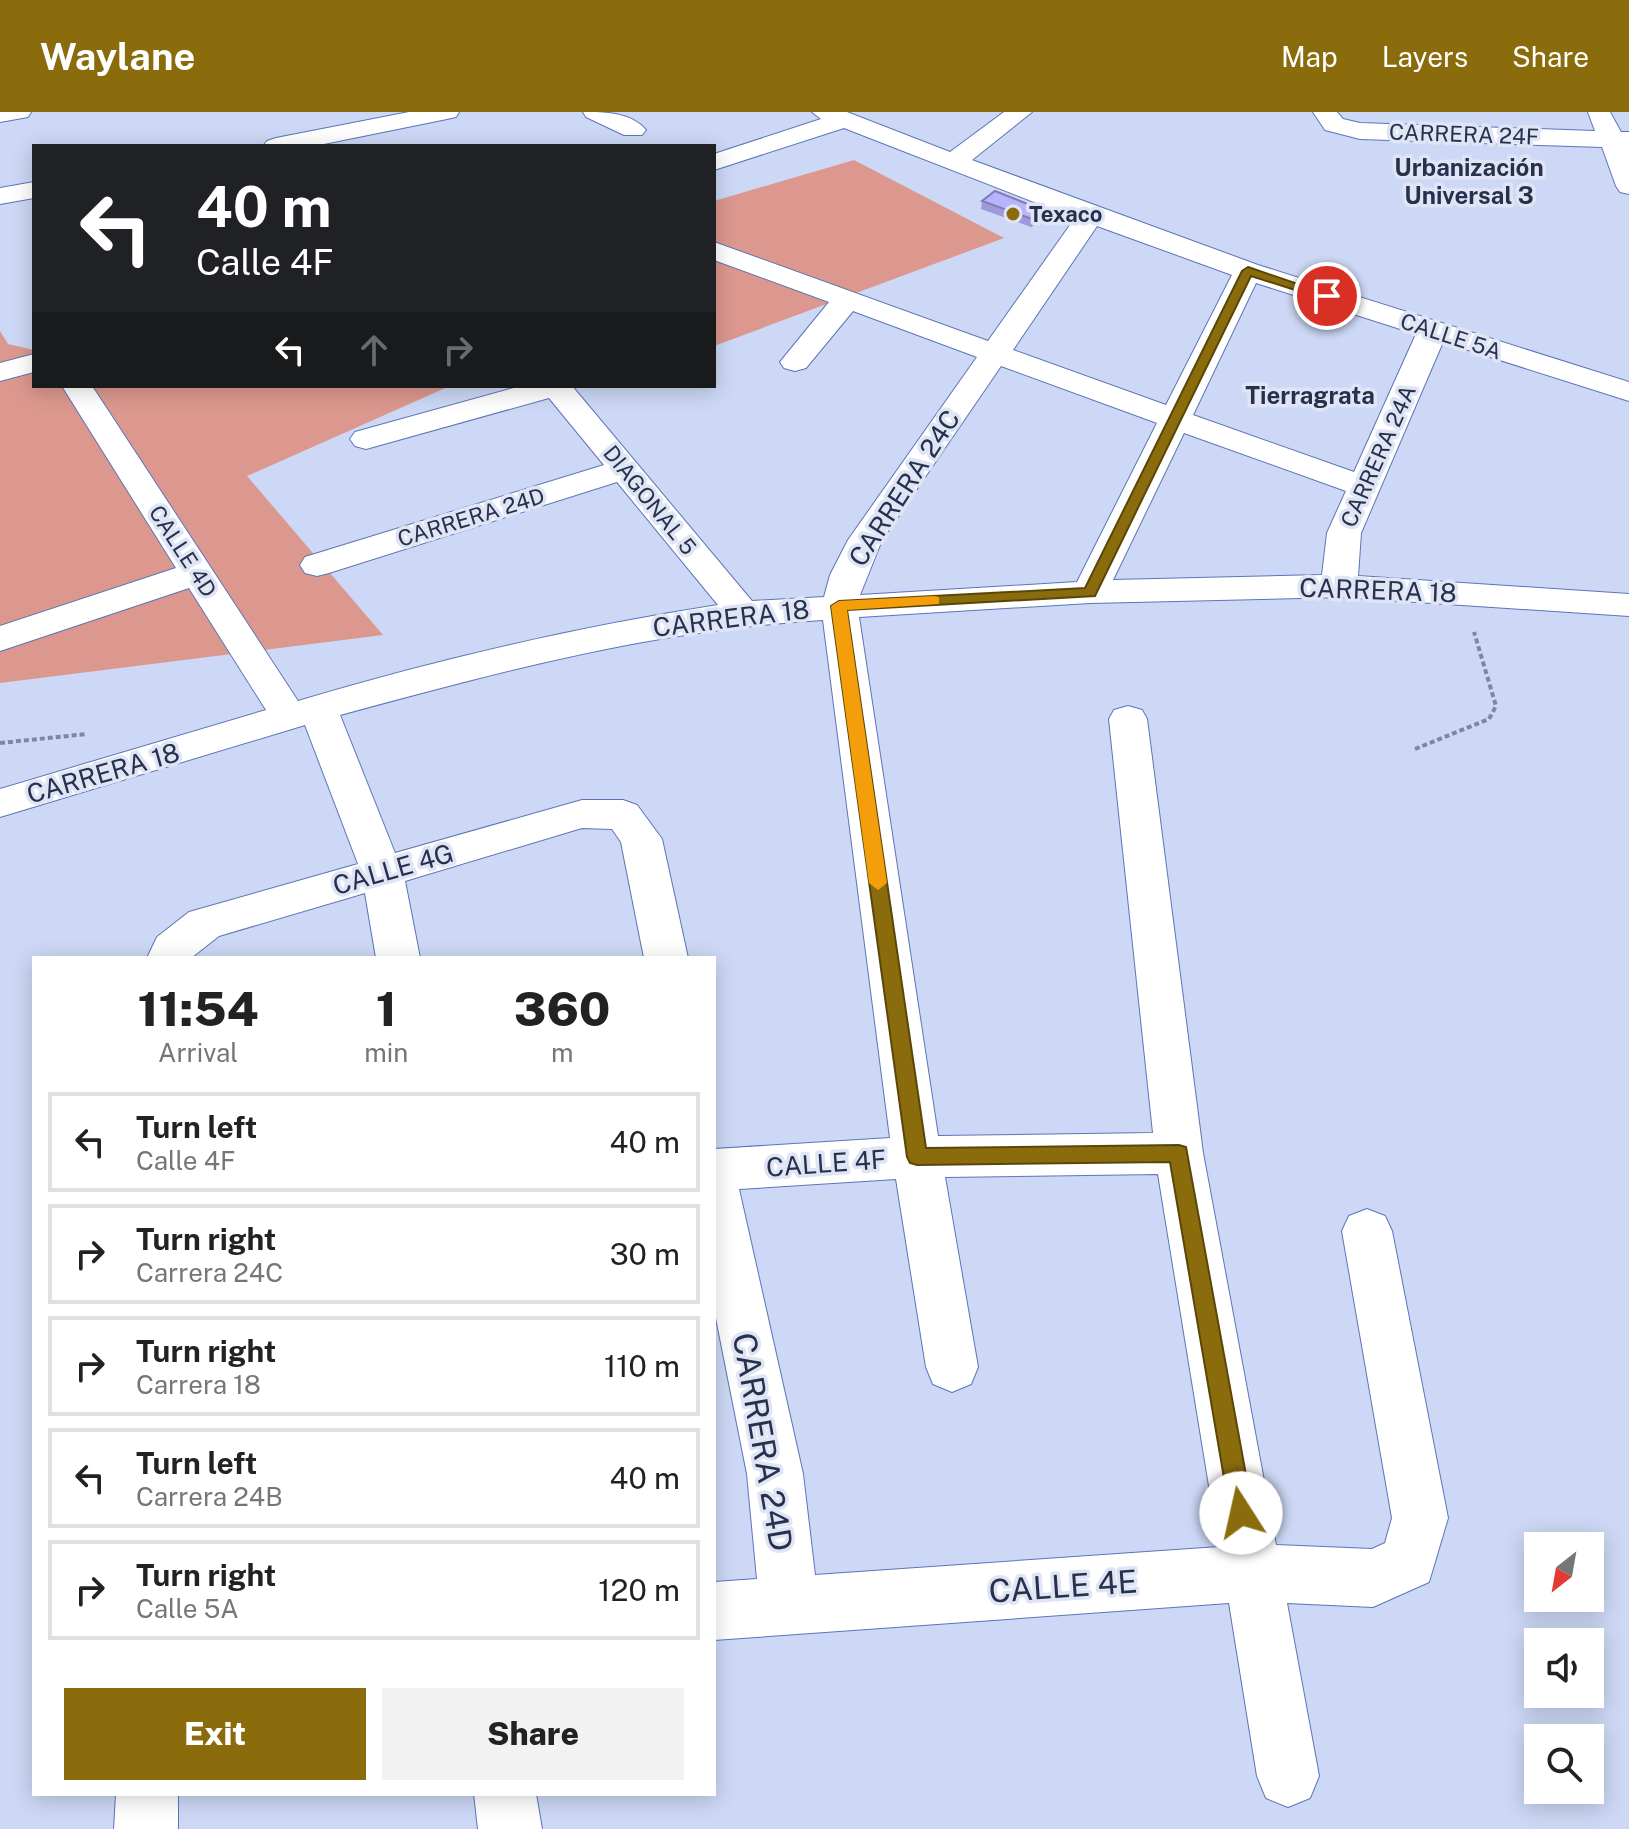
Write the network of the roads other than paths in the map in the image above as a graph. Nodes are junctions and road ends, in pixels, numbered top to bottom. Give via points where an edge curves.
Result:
1 (19, 112) edge
2 (447, 112) edge
3 (595, 112) edge
4 (1020, 112) edge
5 (1325, 112) edge
6 (1598, 112) edge
7 (0, 115) edge
8 (834, 116) edge
9 (385, 125) junction
10 (633, 130) dead end
11 (1620, 139) edge
12 (425, 141) dead end
13 (286, 144) edge
14 (716, 161) edge
15 (953, 162) junction
16 (1007, 183) junction
17 (1629, 186) edge
18 (32, 190) edge
19 (0, 196) edge
20 (983, 202) edge
21 (1085, 213) junction
22 (1047, 227) dead end
23 (716, 251) edge
24 (1248, 271) junction
25 (847, 299) junction
26 (1433, 330) junction
27 (995, 352) junction
28 (795, 362) dead end
29 (32, 364) edge
30 (0, 372) edge
31 (78, 388) edge
32 (549, 388) edge
33 (558, 388) edge
34 (1629, 392) edge
35 (1172, 420) junction
36 (366, 439) dead end
37 (624, 469) junction
38 (1364, 486) junction
39 (317, 565) dead end
40 (198, 573) junction
41 (1341, 586) junction
42 (1090, 592) junction
43 (1629, 605) edge
44 (839, 606) junction
45 (743, 613) junction
46 (0, 639) edge
47 (304, 712) junction
48 (1128, 719) dead end
49 (0, 803) edge
50 (382, 873) junction
51 (170, 953) edge
52 (398, 956) edge
53 (666, 956) edge
54 (1179, 1153) junction
55 (917, 1157) junction
56 (716, 1170) edge
57 (716, 1195) edge
58 (1367, 1231) dead end
59 (952, 1367) dead end
60 (1252, 1573) junction
61 (789, 1605) junction
62 (716, 1611) edge
63 (1288, 1776) dead end
64 (147, 1796) edge
65 (505, 1796) edge
66 (146, 1829) edge
67 (510, 1829) edge

1 - 7 street
2 - 9 street
3 - 10 street
4 - 15 street
5 - 11 street, CARRERA 24F via 1336,126 1360,131
6 - 11 street
8 - 14 street
8 - 15 street, CALLE 5A
9 - 12 street
9 - 13 street
11 - 17 street
15 - 16 street, CALLE 5A
16 - 20 street
16 - 21 street, CALLE 5A
18 - 19 street
21 - 22 street
21 - 24 street, CALLE 5A
21 - 27 street, CARRERA 24C
23 - 25 street
24 - 26 street, CALLE 5A
24 - 35 street
25 - 27 street
25 - 28 street
26 - 34 street, CALLE 5A
26 - 38 street, CARRERA 24A
27 - 35 street
27 - 44 street, CARRERA 24C via 865,540
29 - 30 street
31 - 40 street, CALLE 4D
32 - 36 street
33 - 37 street, DIAGONAL 5
35 - 38 street
35 - 42 street
37 - 39 street, CARRERA 24D
37 - 45 street, DIAGONAL 5
38 - 41 street, CARRERA 24A via 1344,533
40 - 46 street
40 - 47 street, CALLE 4D
41 - 42 street, CARRERA 18
41 - 43 street, CARRERA 18
42 - 44 street, CARRERA 18
44 - 45 street, CARRERA 18
44 - 55 street, CARRERA 24C
45 - 47 street, CARRERA 18 via 626,631
47 - 49 street, CARRERA 18
47 - 50 street, CALLE 4D
48 - 54 street
50 - 51 street, CALLE 4G via 204,924
50 - 52 street, CALLE 4D
50 - 53 street, CALLE 4G via 582,814 623,815 641,839
54 - 55 street, CALLE 4F
54 - 60 street
55 - 56 street, CALLE 4F
55 - 59 street, CARRERA 24C
57 - 61 street, CARRERA 24D via 775,1474
58 - 60 street, CALLE 4E via 1420,1518 1409,1562 1373,1578
60 - 61 street, CALLE 4E
60 - 63 street
61 - 62 street, CALLE 4E
64 - 66 street
65 - 67 street

